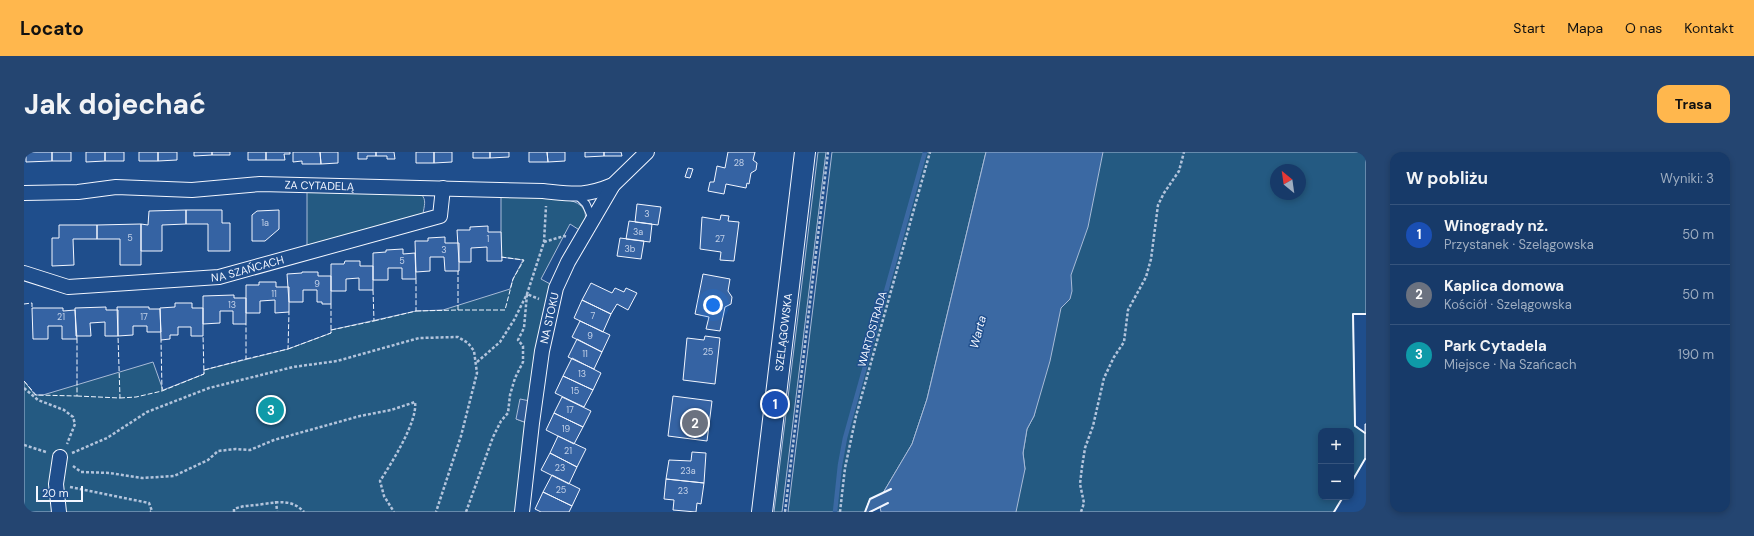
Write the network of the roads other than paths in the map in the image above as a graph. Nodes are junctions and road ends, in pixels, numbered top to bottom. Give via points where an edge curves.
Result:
1 (647, 152) edge
2 (805, 152) edge
3 (613, 184) junction
4 (443, 188) junction
5 (24, 194) edge
6 (576, 194) junction
7 (593, 221) junction
8 (24, 273) edge
9 (62, 454) road end
10 (59, 512) edge
11 (522, 512) edge
12 (762, 512) edge

1 - 3 street, NA STOKU
2 - 12 street, SZELĄGOWSKA
3 - 6 street, ZA CYTADELĄ via 598,191
3 - 7 street, NA STOKU
4 - 5 street, ZA CYTADELĄ via 260,184 192,190 116,187 78,192
4 - 6 street, ZA CYTADELĄ
4 - 8 street, NA SZAŃCACH via 440,216 219,277 68,287
6 - 7 lane via 586,204
7 - 11 street, NA STOKU via 568,262 556,288 542,351
9 - 10 street via 56,484

